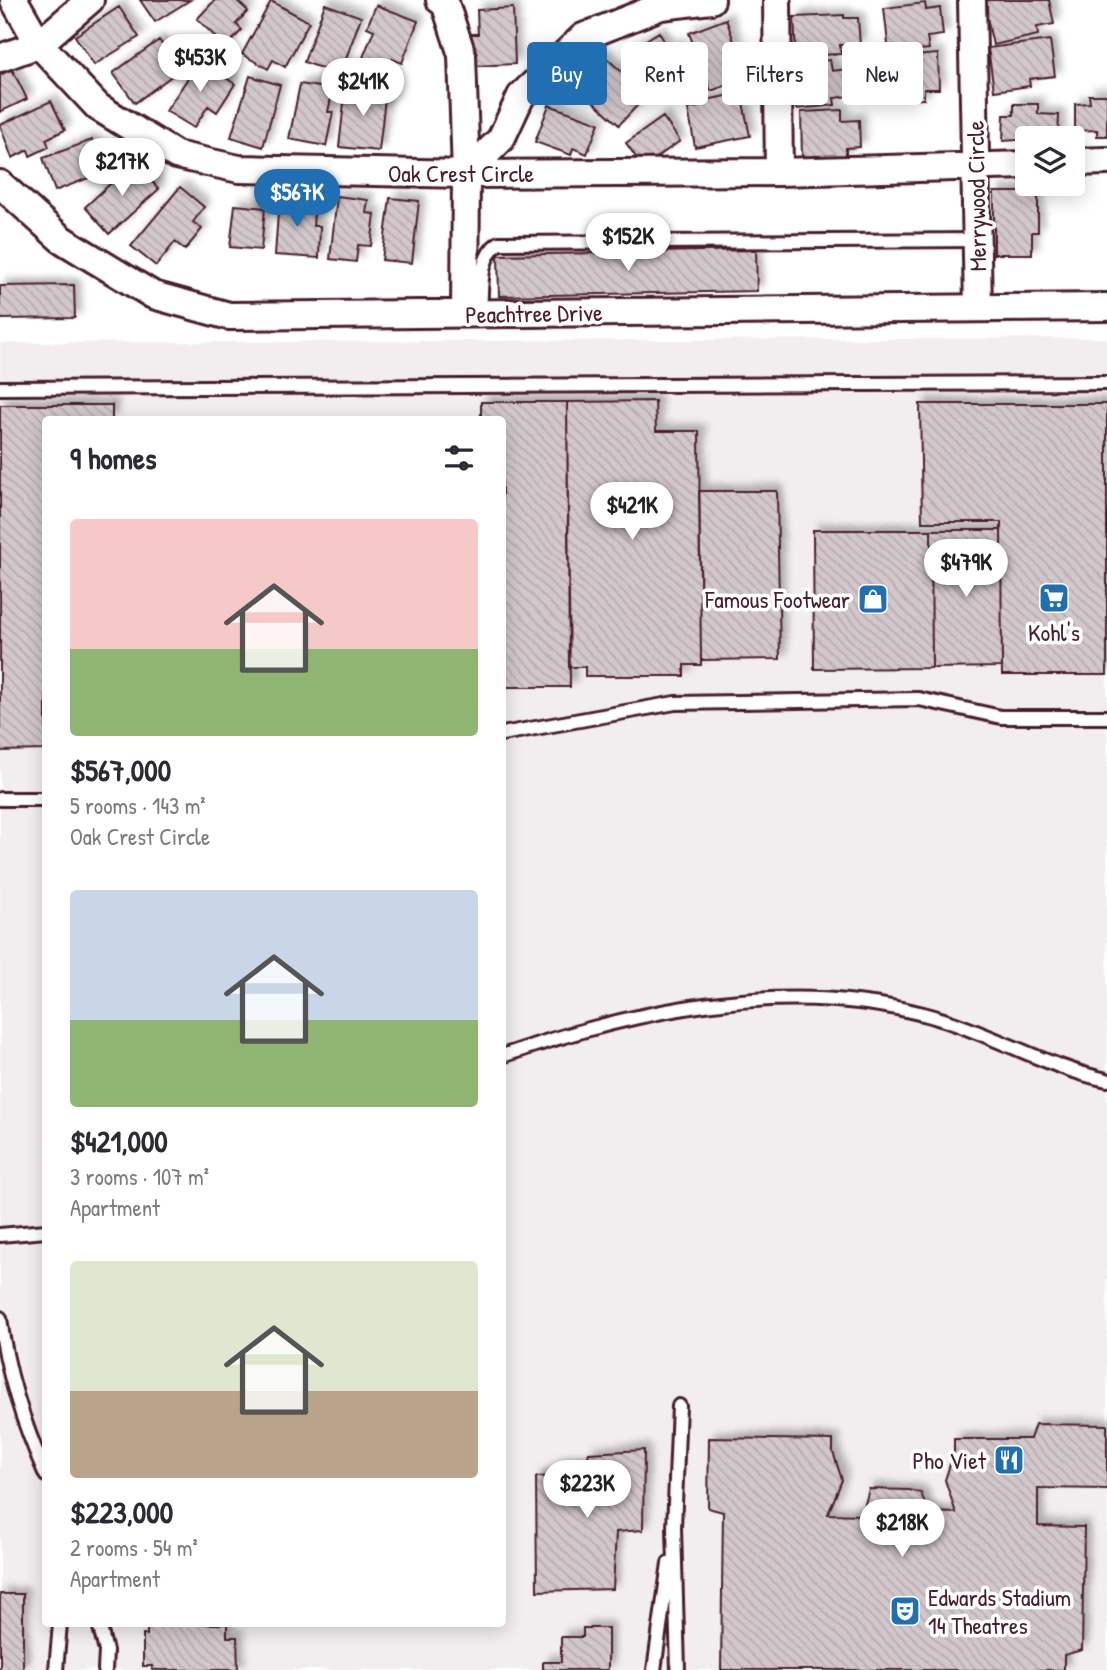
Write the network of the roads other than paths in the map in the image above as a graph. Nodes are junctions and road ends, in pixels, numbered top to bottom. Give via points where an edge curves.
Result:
1 (14, 0) edge
2 (90, 0) edge
3 (440, 0) edge
4 (711, 0) edge
5 (777, 0) edge
6 (972, 0) edge
7 (39, 44) junction
8 (0, 58) edge
9 (1107, 161) edge
10 (1085, 162) edge
11 (1015, 165) edge
12 (976, 167) junction
13 (779, 172) junction
14 (466, 174) junction
15 (0, 184) edge
16 (977, 240) junction
17 (1107, 307) edge
18 (978, 308) junction
19 (472, 313) junction
20 (1107, 383) edge
21 (0, 388) edge
22 (1107, 717) edge
23 (506, 733) edge
24 (0, 799) edge
25 (42, 799) edge
26 (506, 1055) edge
27 (1107, 1080) edge
28 (42, 1231) edge
29 (0, 1235) edge
30 (0, 1318) edge
31 (679, 1406) dead end
32 (42, 1466) edge
33 (674, 1528) junction
34 (60, 1627) edge
35 (100, 1627) edge
36 (56, 1670) edge
37 (106, 1670) edge
38 (654, 1670) edge
39 (678, 1670) edge

1 - 7 street, Oak Crest Circle
2 - 7 street
3 - 14 street via 445,3 462,55
4 - 14 street via 661,6 583,37 521,96 501,139
5 - 13 street
6 - 12 street, Merrywood Circle
7 - 8 street
7 - 14 street, Oak Crest Circle via 98,107 176,155 239,169
9 - 10 street
11 - 12 street, Oak Crest Circle
12 - 13 street, Oak Crest Circle
12 - 16 street, Merrywood Circle
13 - 14 street, Oak Crest Circle
14 - 19 street
15 - 19 street, Peachtree Drive via 61,239 153,295 229,316
16 - 18 street, Merrywood Circle
16 - 19 lane via 499,243 485,258
17 - 18 street, Peachtree Drive
18 - 19 street, Peachtree Drive
20 - 21 lane
22 - 23 lane via 1001,717 919,699 675,703
24 - 25 lane
26 - 27 lane via 572,1033 674,1010 750,999 817,999 922,1013
28 - 29 lane
30 - 32 lane via 23,1423
31 - 33 lane
33 - 38 lane
33 - 39 lane
34 - 36 lane
35 - 37 lane

